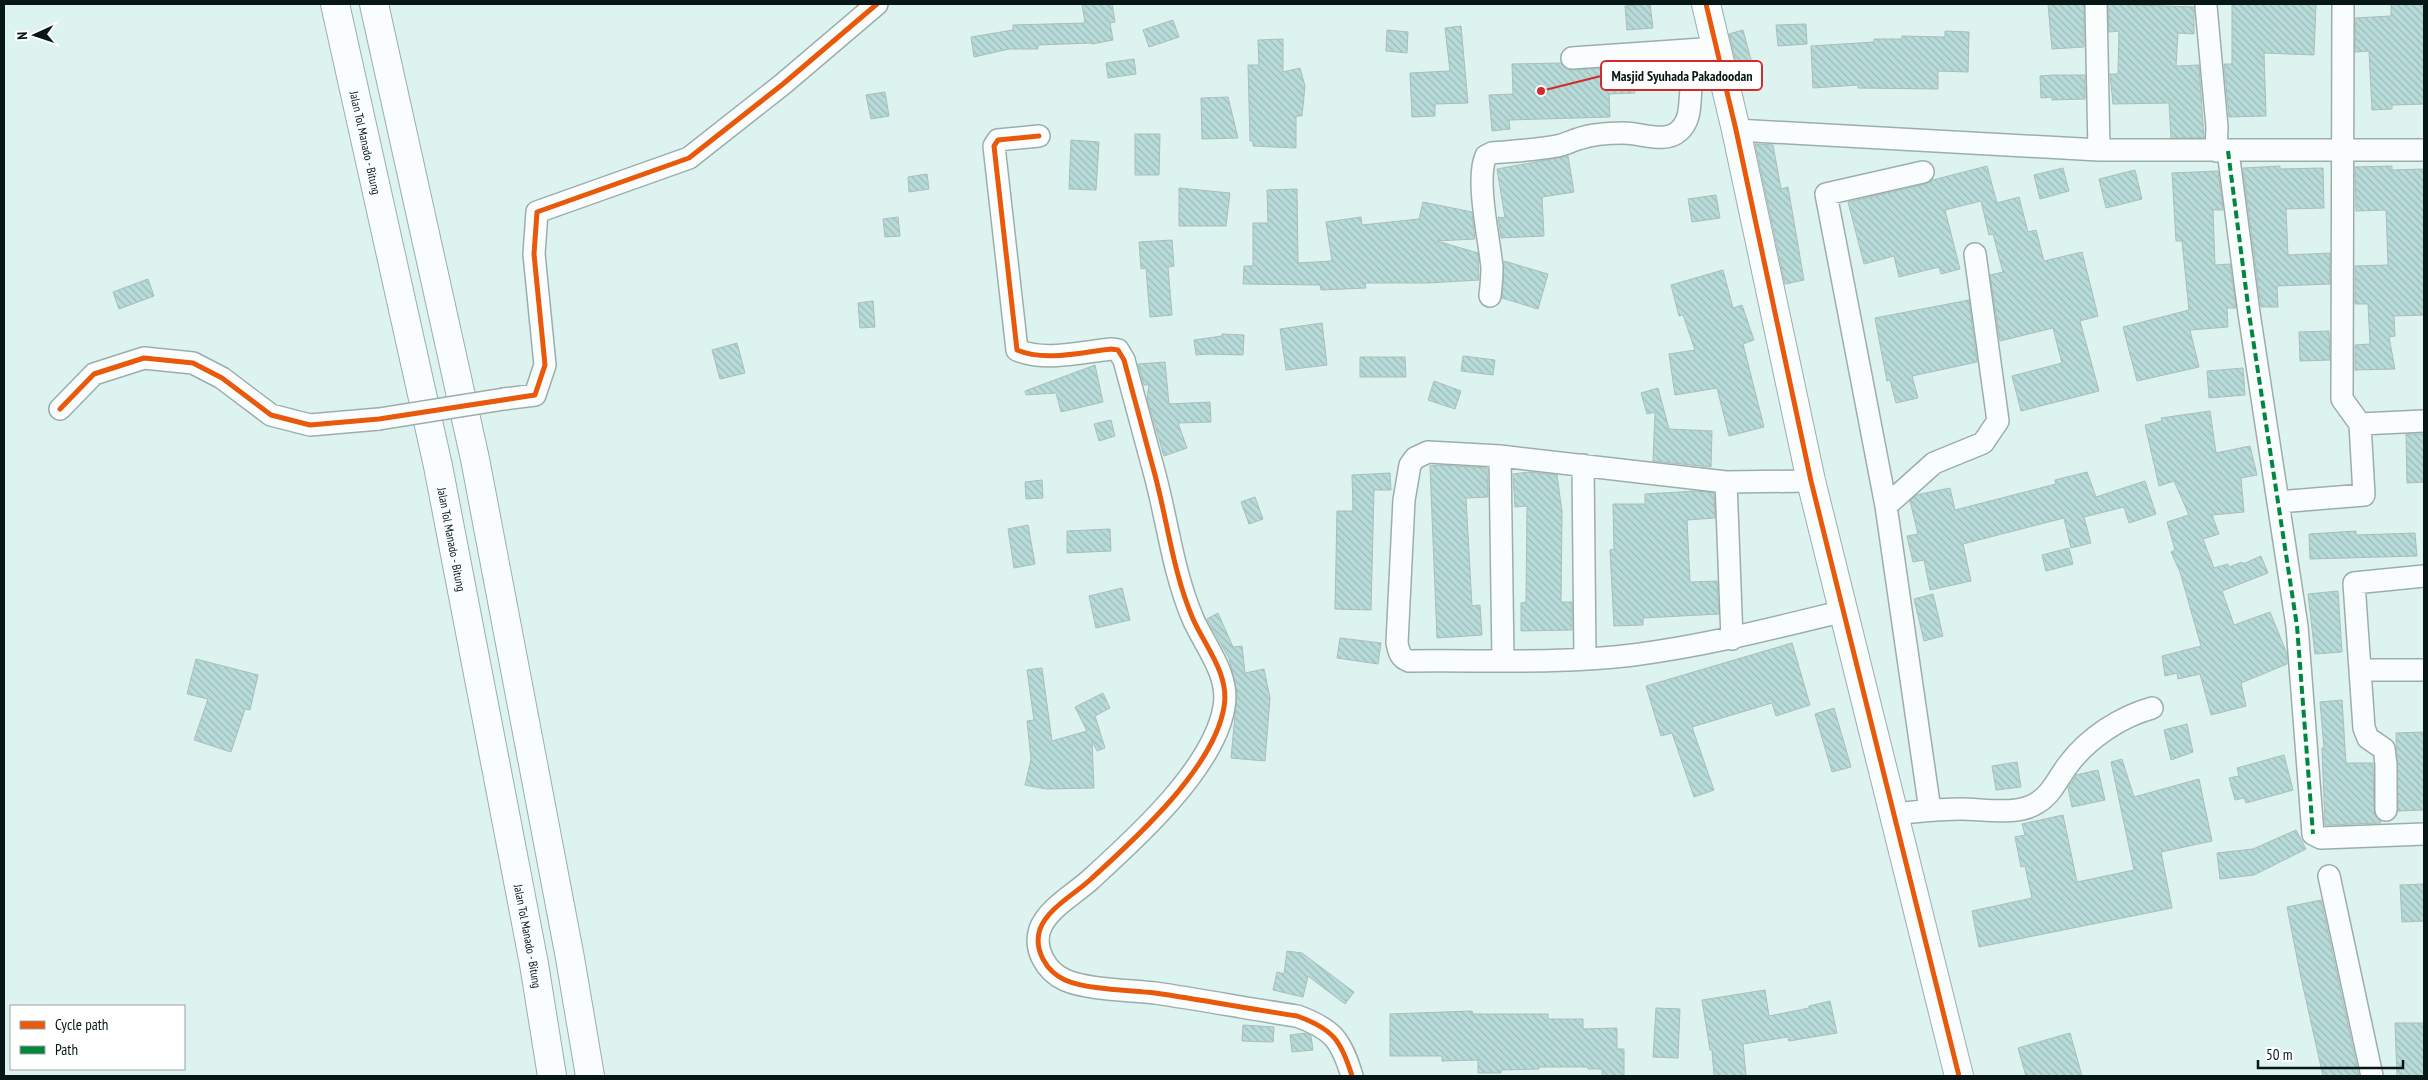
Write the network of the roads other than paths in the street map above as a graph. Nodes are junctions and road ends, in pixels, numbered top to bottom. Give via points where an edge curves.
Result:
1 (335, 4) edge
2 (374, 4) edge
3 (877, 4) edge
4 (1706, 4) edge
5 (2096, 4) edge
6 (2343, 4) edge
7 (2206, 6) dead end
8 (1718, 52) junction
9 (1572, 58) dead end
10 (1736, 130) junction
11 (1039, 136) dead end
12 (2099, 150) junction
13 (2342, 150) junction
14 (2424, 150) edge
15 (2222, 151) junction
16 (1923, 172) dead end
17 (1975, 254) dead end
18 (1490, 296) dead end
19 (60, 408) dead end
20 (2424, 421) edge
21 (2360, 424) junction
22 (1500, 456) junction
23 (1583, 465) junction
24 (1811, 481) junction
25 (1726, 482) junction
26 (2278, 502) junction
27 (1886, 506) junction
28 (2424, 576) edge
29 (1844, 611) junction
30 (1732, 639) junction
31 (1585, 658) junction
32 (1503, 661) junction
33 (2361, 670) junction
34 (2424, 670) edge
35 (2152, 708) dead end
36 (1930, 810) junction
37 (2386, 810) dead end
38 (1892, 814) junction
39 (2424, 834) edge
40 (2329, 876) dead end
41 (552, 1076) edge
42 (590, 1076) edge
43 (1352, 1076) edge
44 (1959, 1076) edge
45 (2372, 1076) edge

1 - 41 main road, Jalan Tol Manado - Bitung via 438,466 534,964
2 - 42 main road via 475,459
3 - 19 street, bridge via 689,158 537,212 534,254 545,365 535,395 379,419 310,425 271,414 222,378 193,362 144,358 94,374
4 - 8 main road
5 - 12 street
6 - 13 street
7 - 15 street
8 - 9 street
8 - 10 main road
8 - 18 street via 1694,75 1684,125 1673,135 1664,138 1602,134 1557,146 1486,156 1482,167 1486,239 1492,270
10 - 12 street
10 - 24 main road
11 - 43 street via 998,140 994,146 1017,350 1027,354 1056,355 1111,349 1118,350 1124,360 1179,582 1193,620 1218,669 1225,704 1210,742 1179,791 1092,878 1049,915 1040,930 1043,961 1056,975 1076,984 1297,1016 1319,1024 1334,1037 1345,1054
12 - 15 street
13 - 14 street
13 - 15 street
13 - 21 street via 2342,399
15 - 26 street
16 - 27 street via 1826,194
17 - 27 street via 1998,421 1983,443 1934,462
20 - 21 street
21 - 26 street via 2364,495
22 - 23 street
22 - 32 street
22 - 32 street via 1428,452 1415,458 1410,465 1403,518 1397,643 1399,654 1409,661
23 - 25 street
23 - 31 street
24 - 25 street
24 - 29 main road
25 - 30 street
26 - 39 street via 2297,626 2313,834 2321,838
27 - 36 street
28 - 33 street via 2354,583
29 - 30 street
29 - 38 main road
30 - 31 street via 1631,655
31 - 32 street
33 - 34 street
33 - 37 street via 2364,728 2368,738 2384,749
35 - 36 street via 2134,714 2090,742 2069,764 2050,793 2036,804 2015,810
36 - 38 street
38 - 44 main road
40 - 45 street

